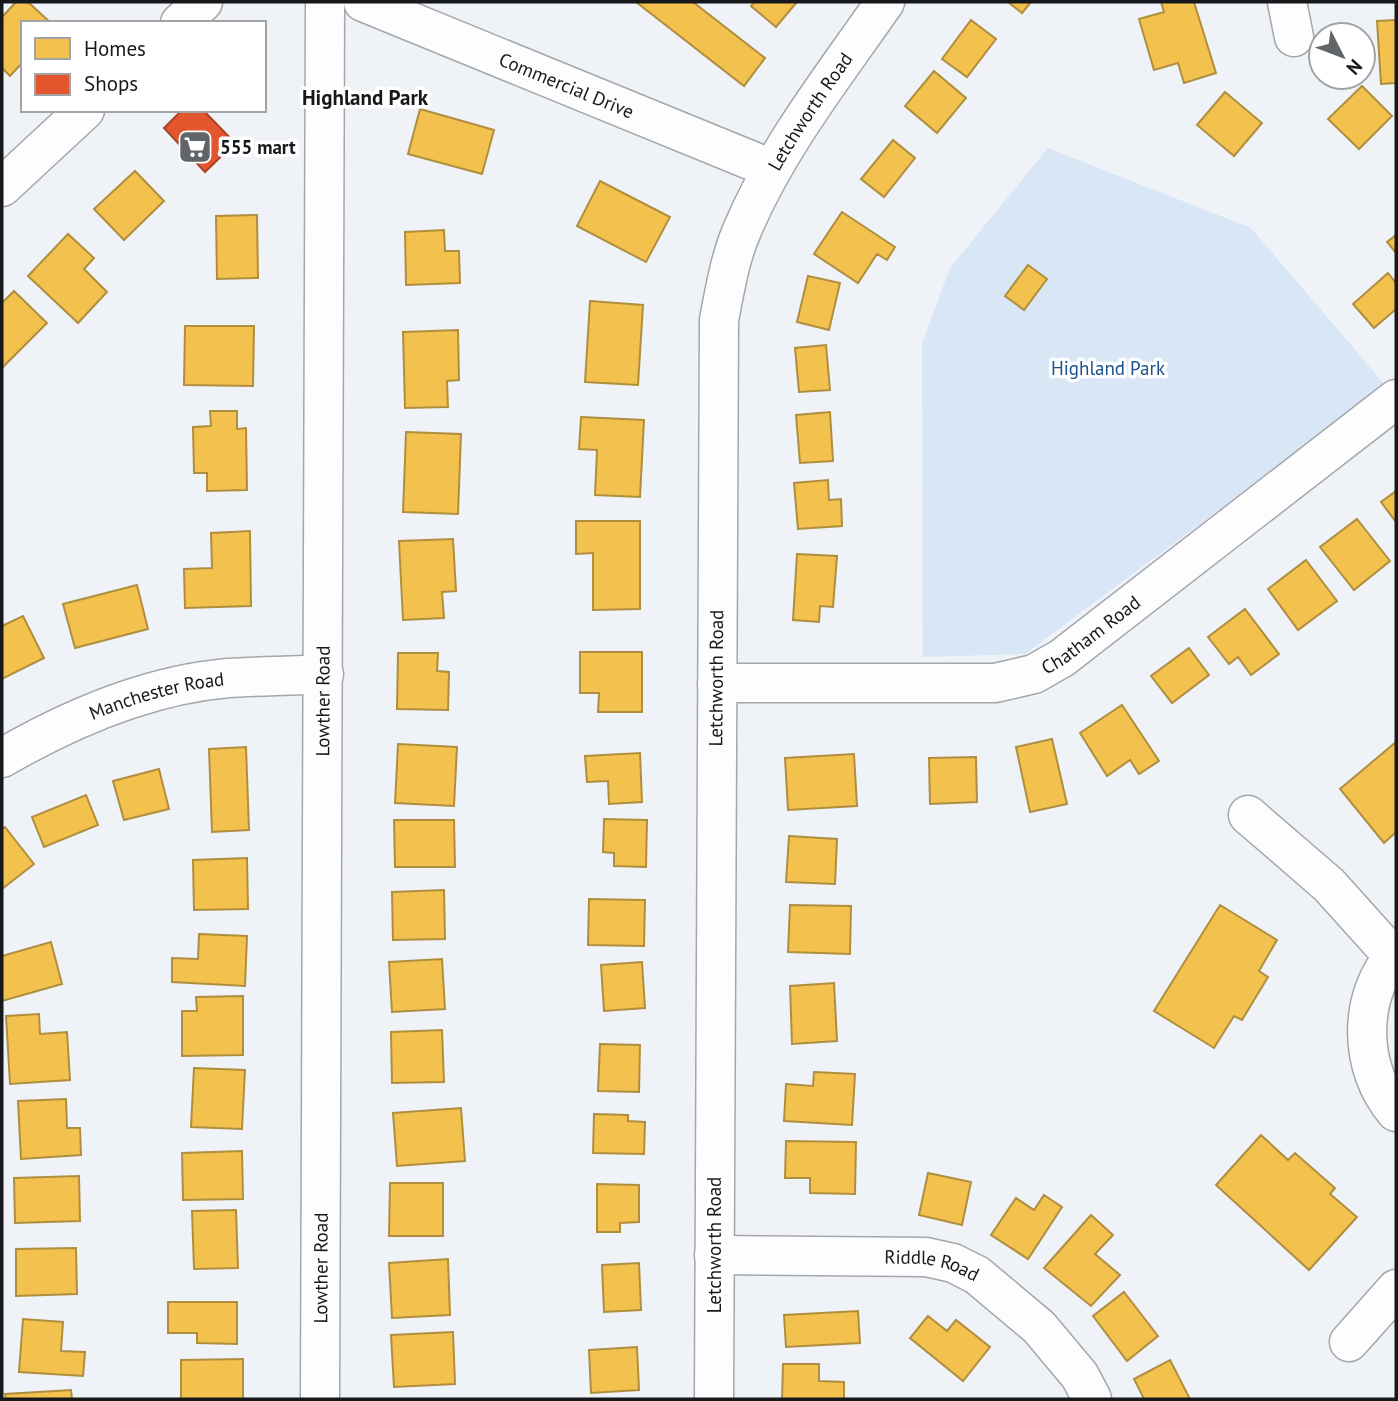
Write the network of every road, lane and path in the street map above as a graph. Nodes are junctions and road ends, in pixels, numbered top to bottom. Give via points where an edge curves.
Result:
1 (203, 2) edge
2 (326, 2) edge
3 (363, 2) edge
4 (885, 2) edge
5 (182, 21) edge
6 (83, 112) edge
7 (772, 169) junction
8 (2, 187) edge
9 (1396, 399) edge
10 (324, 674) junction
11 (717, 682) junction
12 (2, 758) edge
13 (1248, 815) dead end
14 (1395, 954) edge
15 (1396, 1112) edge
16 (714, 1255) junction
17 (1396, 1289) edge
18 (1349, 1342) dead end
19 (320, 1399) edge
20 (714, 1399) edge
21 (1092, 1399) edge

1 - 5 street
2 - 10 street, Lowther Road
3 - 7 street, Commercial Drive
4 - 7 street, Letchworth Road
6 - 8 street
7 - 11 street, Letchworth Road via 742,229 719,320
9 - 11 street, Chatham Road via 1062,658 1034,674 995,683
10 - 12 street, Manchester Road via 227,678 150,693 89,714
10 - 19 street, Lowther Road
11 - 16 street, Letchworth Road
13 - 14 street via 1329,885
14 - 15 street via 1374,990 1367,1046 1374,1077
16 - 20 street, Letchworth Road
16 - 21 street, Riddle Road via 926,1257 953,1263 977,1275 1039,1327 1080,1376
17 - 18 street

